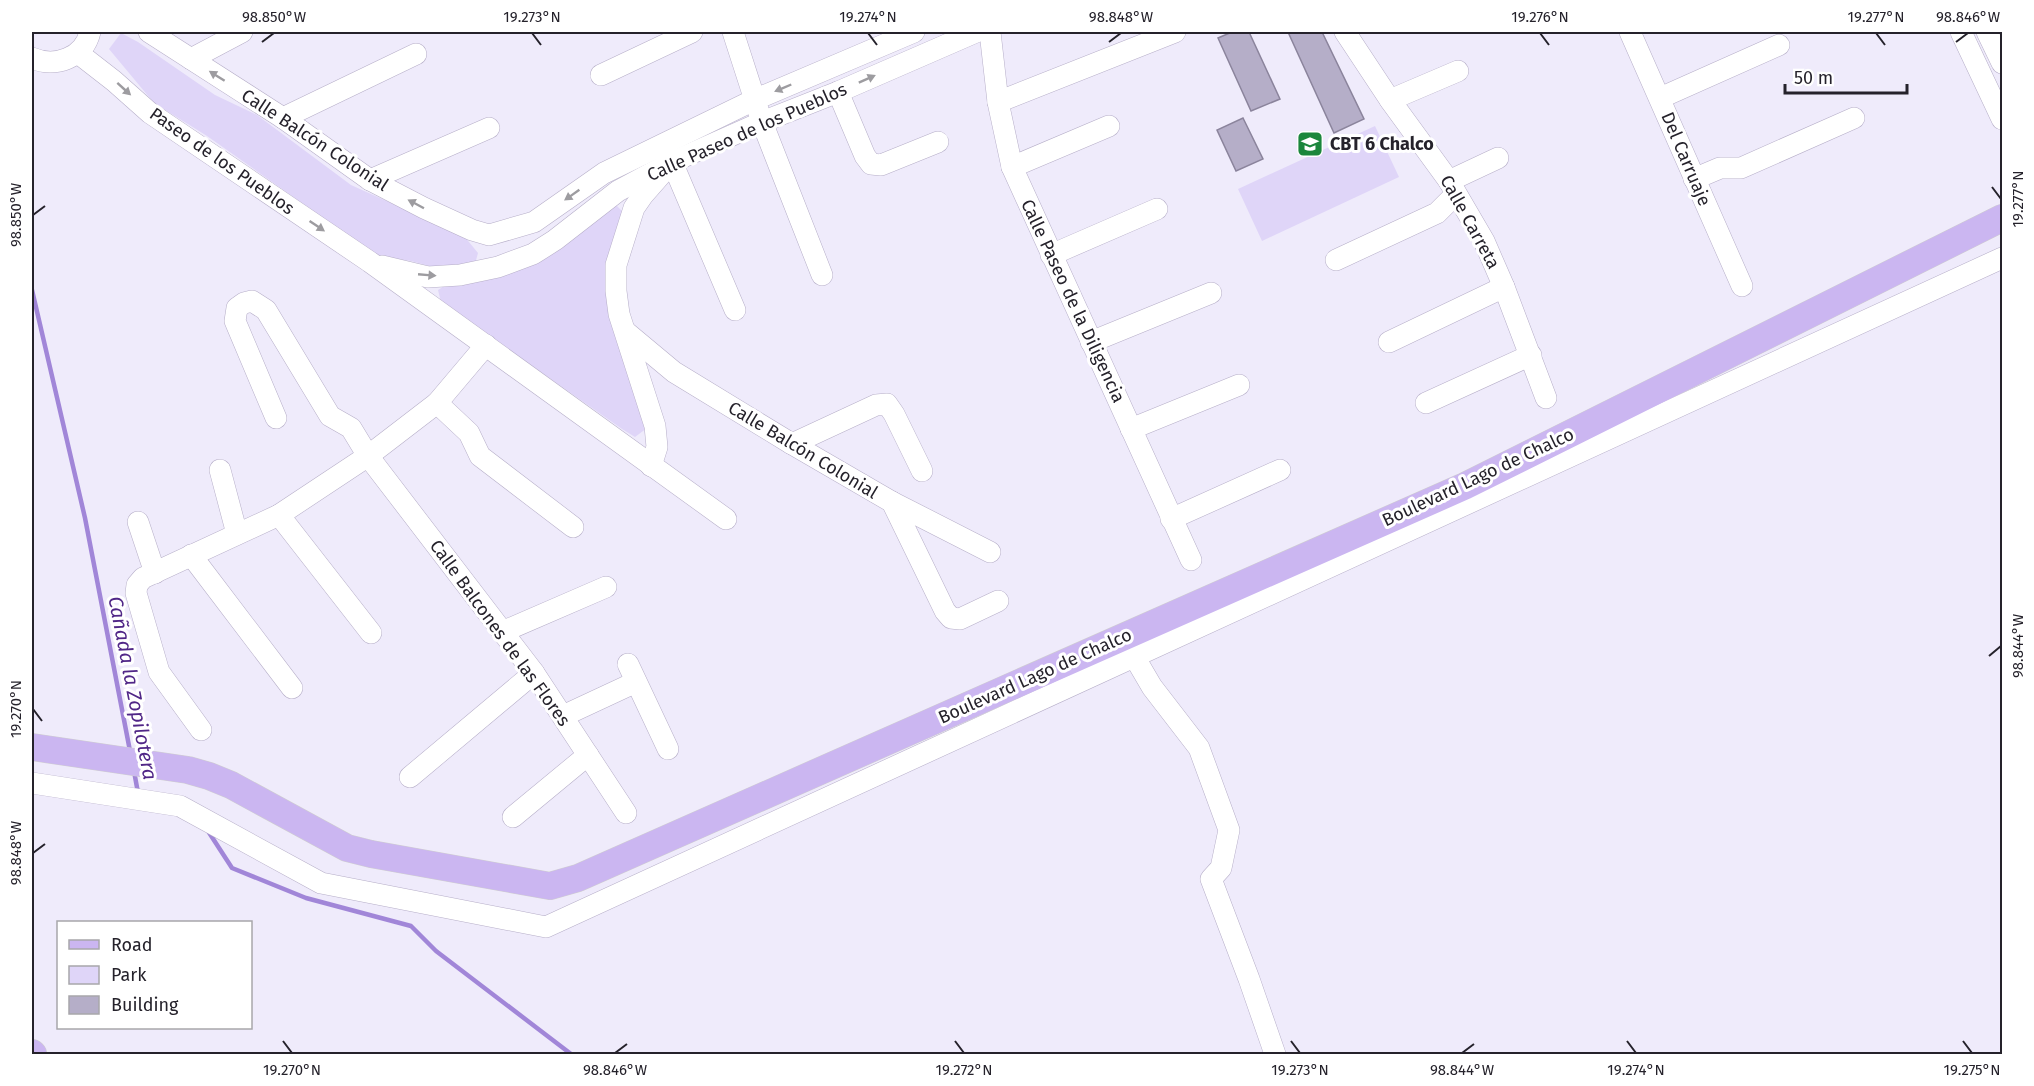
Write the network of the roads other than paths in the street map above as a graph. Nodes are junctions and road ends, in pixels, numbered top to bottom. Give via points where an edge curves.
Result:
1 (90, 32) edge
2 (149, 32) edge
3 (242, 32) edge
4 (692, 32) edge
5 (733, 32) edge
6 (914, 32) edge
7 (976, 32) edge
8 (990, 32) edge
9 (1175, 32) edge
10 (1345, 32) edge
11 (1630, 32) edge
12 (1961, 32) edge
13 (1987, 32) edge
14 (1779, 45) dead end
15 (78, 53) junction
16 (416, 54) dead end
17 (32, 57) edge
18 (191, 59) junction
19 (2002, 63) edge
20 (1458, 71) dead end
21 (602, 75) dead end
22 (838, 92) junction
23 (1660, 98) junction
24 (754, 100) junction
25 (1390, 100) junction
26 (998, 102) junction
27 (283, 118) junction
28 (1854, 118) dead end
29 (2002, 119) edge
30 (762, 122) junction
31 (1109, 126) dead end
32 (489, 128) dead end
33 (938, 142) dead end
34 (1498, 158) dead end
35 (672, 162) junction
36 (1012, 168) junction
37 (604, 173) junction
38 (1694, 179) junction
39 (370, 180) junction
40 (1453, 188) junction
41 (618, 191) junction
42 (634, 208) junction
43 (1157, 209) dead end
44 (2002, 218) edge
45 (489, 235) junction
46 (1051, 255) junction
47 (2002, 258) edge
48 (1336, 260) dead end
49 (370, 262) junction
50 (498, 267) junction
51 (822, 274) dead end
52 (1742, 286) dead end
53 (1504, 287) junction
54 (1211, 293) dead end
55 (735, 310) dead end
56 (626, 332) junction
57 (1091, 342) junction
58 (1389, 342) dead end
59 (486, 345) junction
60 (1531, 355) junction
61 (1239, 385) dead end
62 (1546, 398) dead end
63 (437, 403) junction
64 (1426, 403) dead end
65 (276, 418) dead end
66 (1131, 429) junction
67 (792, 444) junction
68 (368, 456) junction
69 (651, 466) junction
70 (220, 470) dead end
71 (1280, 470) dead end
72 (922, 471) dead end
73 (892, 502) junction
74 (279, 515) junction
75 (726, 519) dead end
76 (1171, 519) junction
77 (138, 522) dead end
78 (573, 527) dead end
79 (237, 534) junction
80 (990, 552) dead end
81 (191, 555) junction
82 (1191, 560) dead end
83 (146, 579) junction
84 (606, 587) dead end
85 (998, 601) dead end
86 (502, 632) junction
87 (371, 633) dead end
88 (1135, 658) junction
89 (534, 673) junction
90 (292, 688) dead end
91 (563, 716) junction
92 (201, 730) dead end
93 (32, 747) edge
94 (668, 749) dead end
95 (588, 755) junction
96 (411, 777) dead end
97 (32, 783) edge
98 (626, 813) dead end
99 (513, 817) dead end
100 (1275, 1054) edge

1 - 15 street
2 - 18 street, Calle Balcón Colonial
3 - 18 street
4 - 21 street
5 - 24 street
6 -> 24 street, Calle Paseo de los Pueblos
22 -> 7 street, Calle Paseo de los Pueblos
8 - 26 street, Calle Paseo de la Diligencia
9 - 26 street
10 - 25 street, Calle Carreta
11 - 23 street, Del Carruaje
12 - 29 street
13 - 19 street
14 - 23 street
15 - 17 street via 56,63
15 -> 49 street, Paseo de los Pueblos via 150,113
16 - 27 street
27 -> 18 street, Calle Balcón Colonial
20 - 25 street
22 - 30 street, Calle Paseo de los Pueblos
22 - 33 street via 871,164 881,165
23 - 38 street, Del Carruaje
24 - 30 street
24 - 37 street, Calle Paseo de los Pueblos
25 - 40 street, Calle Carreta
26 - 36 street, Calle Paseo de la Diligencia
27 - 39 street, Calle Balcón Colonial
28 - 38 street via 1742,168 1720,168
30 - 35 street, Calle Paseo de los Pueblos
30 - 51 street
31 - 36 street
32 - 39 street
34 - 40 street
35 - 41 street, Calle Paseo de los Pueblos
35 - 42 street
35 - 55 street
36 - 46 street, Calle Paseo de la Diligencia
37 - 41 street
37 -> 45 street, Calle Paseo de los Pueblos via 534,222
38 - 52 street, Del Carruaje
45 -> 39 street, Calle Balcón Colonial
40 - 48 street via 1437,213
40 - 53 street, Calle Carreta via 1484,241
41 - 42 street
41 - 50 street, Calle Paseo de los Pueblos via 533,254
42 - 56 street via 616,265 619,314
43 - 46 street
44 - 93 main road, Boulevard Lago de Chalco via 1465,486 578,878 550,886 347,848 231,785 188,770
45 - 50 street
46 - 57 street, Calle Paseo de la Diligencia
47 - 88 street
49 -> 50 street, Calle Paseo de los Pueblos via 428,277
49 - 59 street
53 - 58 street
53 - 60 street, Calle Carreta
54 - 57 street
56 - 67 street, Calle Balcón Colonial via 674,372
56 - 69 street via 655,426 657,447
57 - 66 street, Calle Paseo de la Diligencia
59 - 63 street
59 - 69 street
60 - 62 street, Calle Carreta
60 - 64 street
61 - 66 street
63 - 68 street
63 - 78 street via 469,433 480,456
65 - 68 street, Calle Balcones de las Flores via 235,321 237,308 244,303 252,302 266,309 330,416 351,428
66 - 76 street, Calle Paseo de la Diligencia
67 - 72 street via 876,405 887,404
67 - 73 street, Calle Balcón Colonial
68 - 74 street
68 - 86 street, Calle Balcones de las Flores
69 - 75 street
70 - 79 street
71 - 76 street
73 - 80 street, Calle Balcón Colonial
73 - 85 street via 951,618 960,619
74 - 79 street
74 - 87 street
76 - 82 street, Calle Paseo de la Diligencia
77 - 83 street
79 - 81 street
81 - 83 street
81 - 90 street
83 - 92 street via 136,593 159,672
84 - 86 street
86 - 89 street, Calle Balcones de las Flores
88 - 97 street via 546,927 321,883 180,806
88 - 100 street via 1199,748 1229,830 1221,868 1211,879
89 - 91 street, Calle Balcones de las Flores
89 - 96 street
91 - 94 street via 632,673
91 - 95 street, Calle Balcones de las Flores
95 - 98 street, Calle Balcones de las Flores
95 - 99 street

